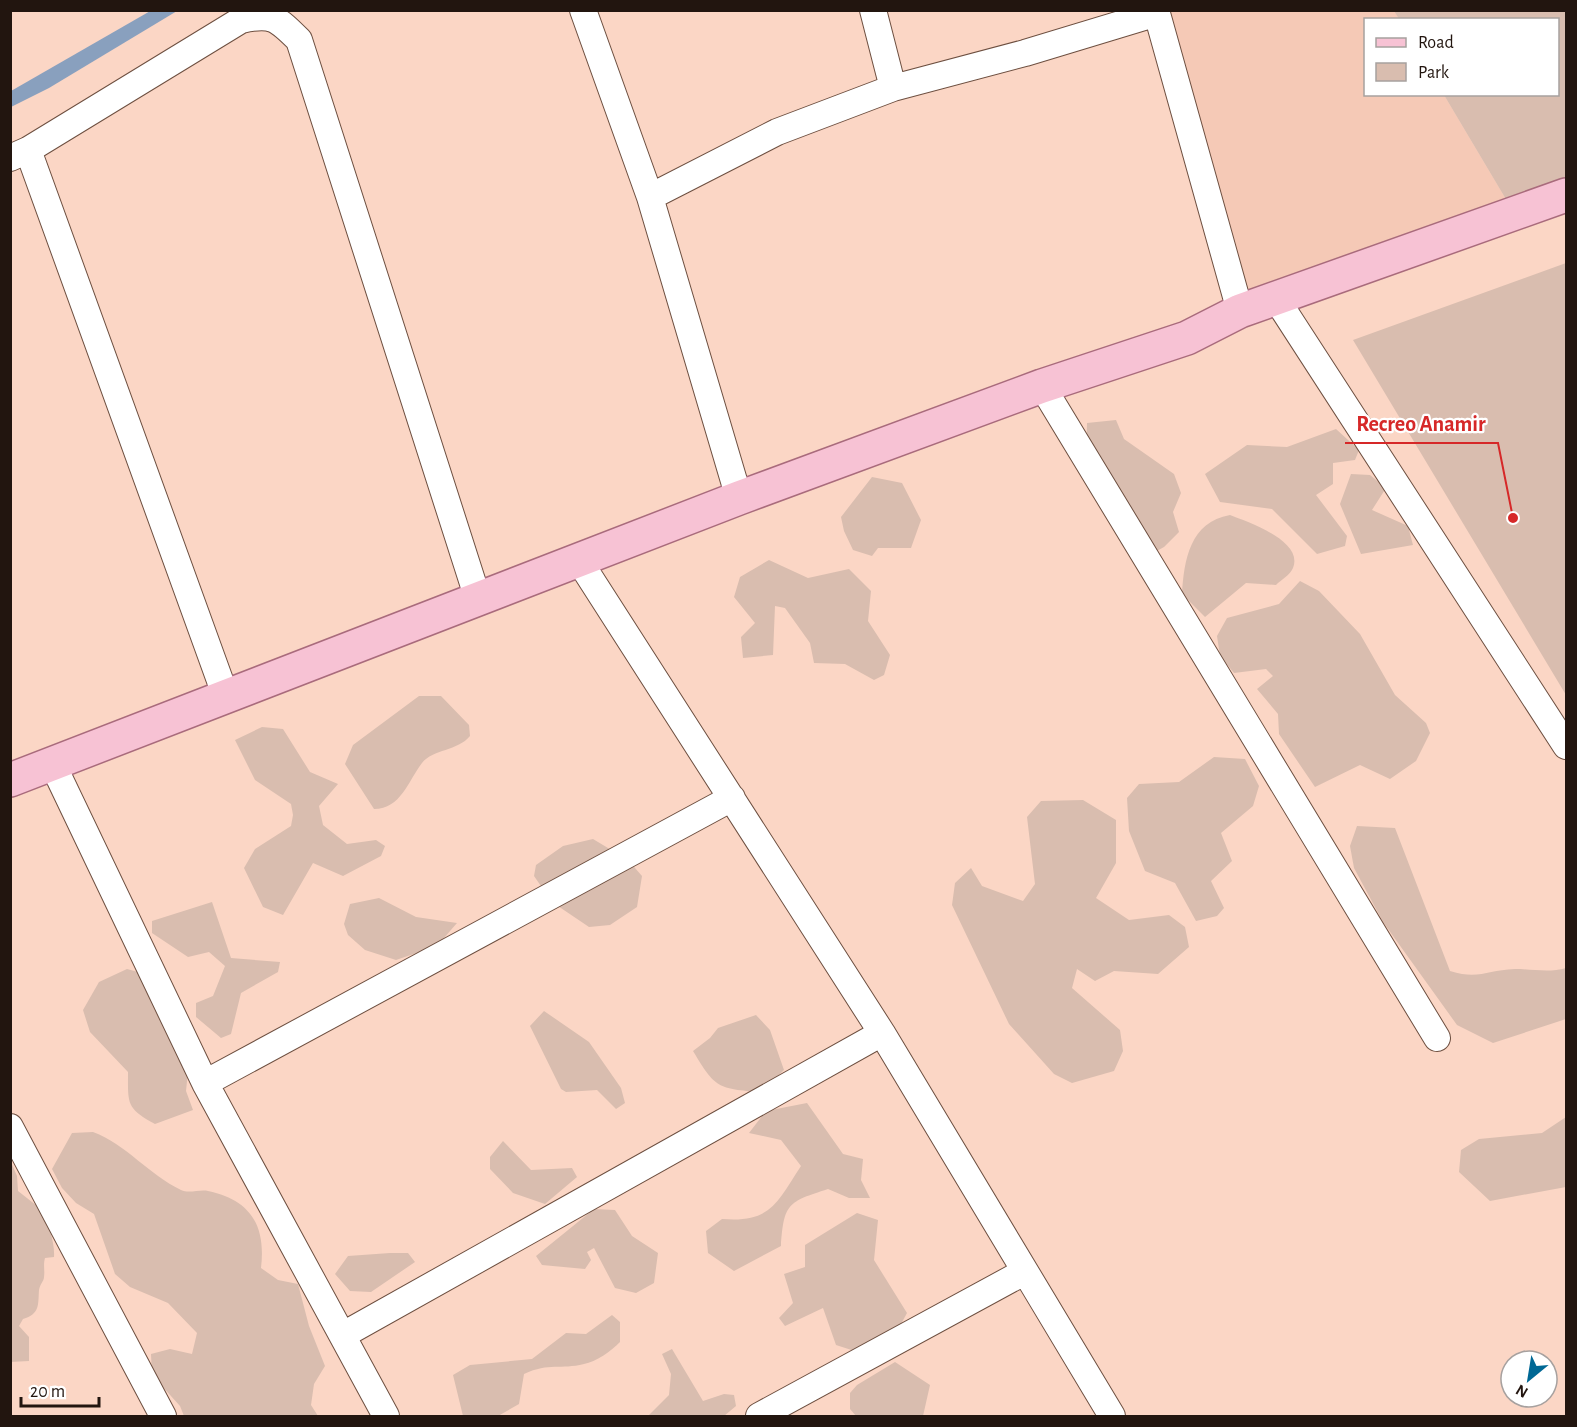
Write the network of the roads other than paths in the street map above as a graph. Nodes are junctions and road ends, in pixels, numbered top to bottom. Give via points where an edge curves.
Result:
1 (584, 10) edge
2 (873, 10) edge
3 (1157, 12) edge
4 (892, 88) junction
5 (19, 154) edge
6 (1566, 195) edge
7 (650, 197) junction
8 (1277, 300) junction
9 (1240, 311) junction
10 (1042, 386) junction
11 (739, 498) junction
12 (578, 559) junction
13 (478, 599) junction
14 (226, 697) junction
15 (1566, 746) edge
16 (53, 765) junction
17 (10, 780) edge
18 (732, 798) junction
19 (882, 1033) junction
20 (1437, 1038) dead end
21 (206, 1083) junction
22 (10, 1127) edge
23 (1024, 1272) junction
24 (343, 1335) junction
25 (163, 1416) edge
26 (386, 1416) edge
27 (759, 1416) edge
28 (1112, 1416) edge

1 - 7 street
2 - 4 street
3 - 4 street via 1026,53
3 - 9 street
4 - 7 street via 777,132
5 - 13 street via 241,20 263,15 280,21 299,40
5 - 14 street
6 - 8 main road
7 - 11 street
8 - 9 main road
8 - 15 street
9 - 10 main road via 1187,338
10 - 11 main road
10 - 20 street
11 - 12 main road
12 - 13 main road
12 - 18 street
13 - 14 main road
14 - 16 main road
16 - 17 main road
16 - 21 street
18 - 19 street
18 - 21 street
19 - 23 street
19 - 24 street
21 - 24 street
22 - 25 street
23 - 27 street
23 - 28 street
24 - 26 street

